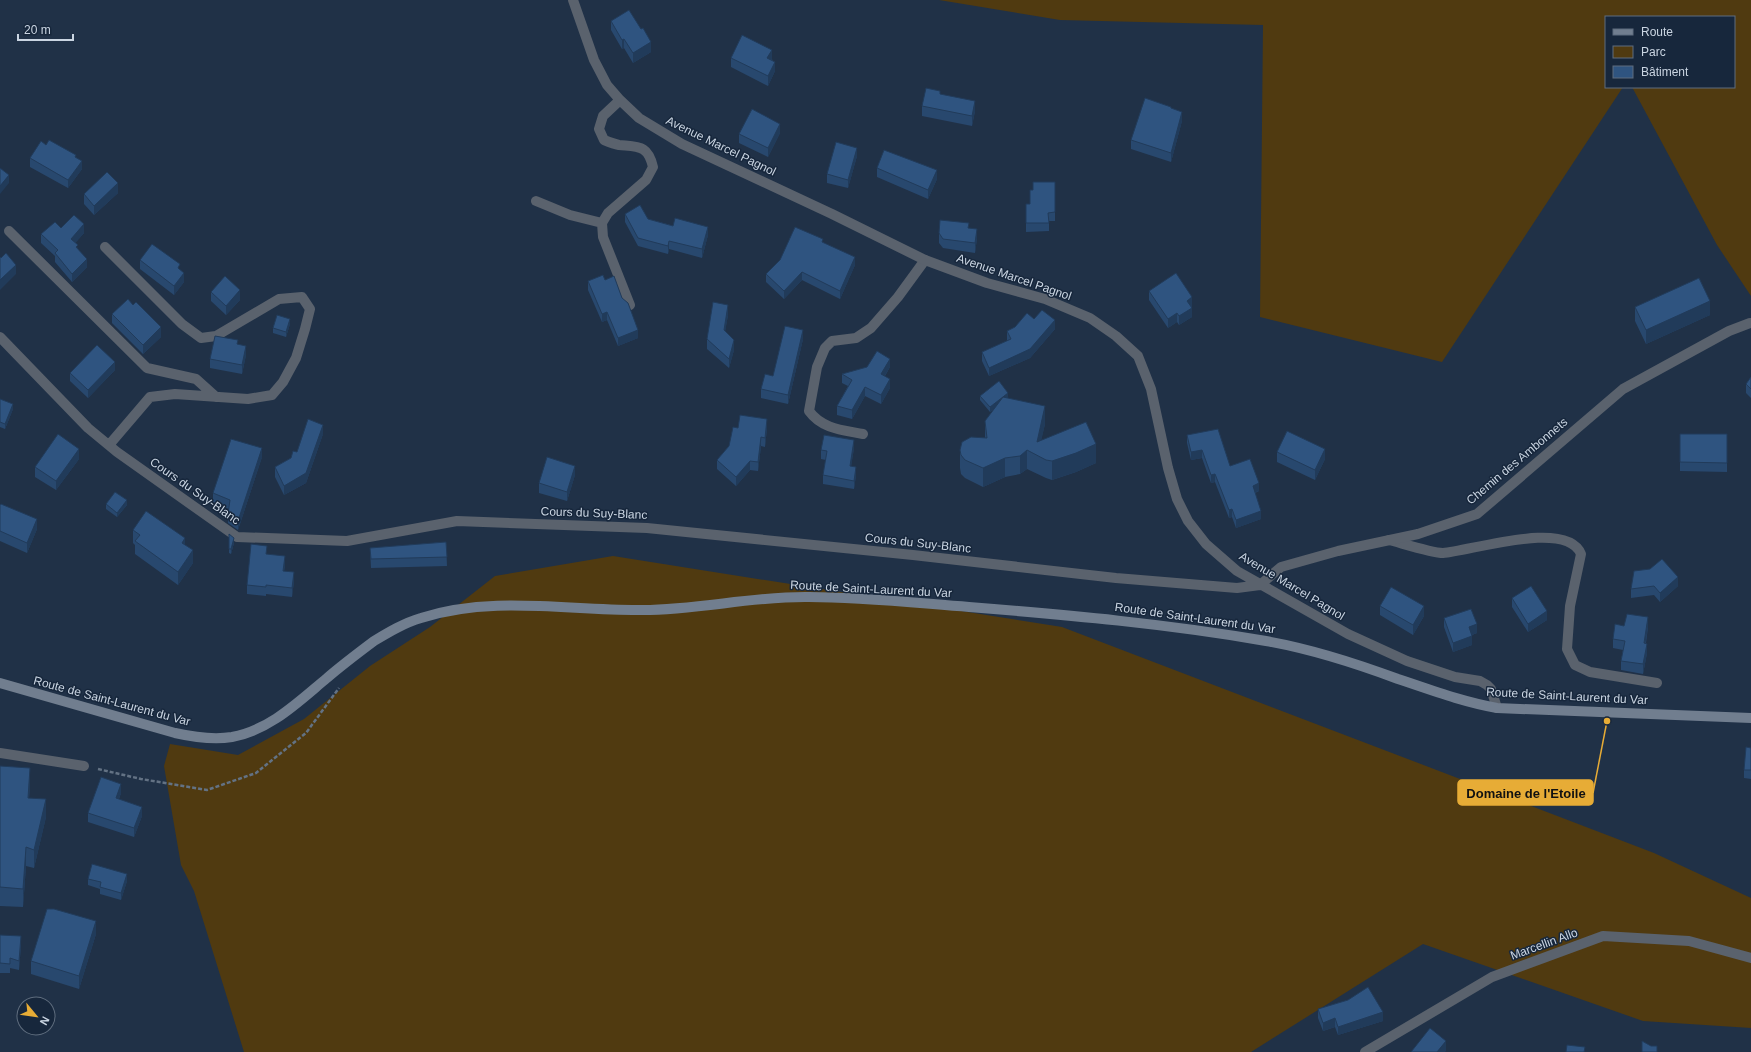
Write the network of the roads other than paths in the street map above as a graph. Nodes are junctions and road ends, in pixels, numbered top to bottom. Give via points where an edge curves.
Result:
1 (573, 0) edge
2 (620, 100) junction
3 (536, 201) dead end
4 (602, 223) junction
5 (9, 231) dead end
6 (105, 247) dead end
7 (925, 260) junction
8 (630, 304) edge
9 (1750, 323) dead end
10 (0, 337) edge
11 (216, 397) junction
12 (863, 434) dead end
13 (109, 445) junction
14 (1389, 540) junction
15 (1260, 585) junction
16 (0, 683) edge
17 (1657, 683) dead end
18 (1497, 708) junction
19 (1751, 718) edge
20 (0, 752) edge
21 (84, 766) dead end
22 (1751, 958) edge
23 (1365, 1052) edge

1 - 2 street, Avenue Marcel Pagnol via 594,60 607,85
2 - 4 street via 603,116 599,130 604,140 617,145 639,146 650,155 653,166 646,180 608,213
2 - 7 street, Avenue Marcel Pagnol via 639,118 682,144
3 - 4 street via 570,215
4 - 8 street via 603,237
5 - 11 street via 147,368 196,379
6 - 11 street via 182,324 201,338 216,336 279,299 302,297 310,309 305,329 296,358 283,382 272,395 248,399
7 - 12 street via 871,328 856,338 832,341 825,348 817,367 809,411 816,421 830,427
7 - 15 street, Avenue Marcel Pagnol via 987,283 1046,299 1090,318 1116,336 1138,356 1151,389 1177,499 1188,521 1206,544 1237,571
9 - 14 street, Chemin des Ambonnets via 1729,331 1623,389 1477,514 1418,534
10 - 13 street, Cours du Suy-Blanc via 88,428
11 - 13 street via 175,394 150,397
13 - 15 street, Cours du Suy-Blanc via 237,537 347,541 457,521 647,528 1116,578 1237,588
14 - 15 street, Chemin des Ambonnets via 1338,550 1281,567
14 - 17 street via 1441,553 1501,542 1548,538 1557,538 1575,545 1581,554 1570,606 1567,649 1575,665 1590,672
15 - 18 street, Avenue Marcel Pagnol via 1348,634 1407,661 1455,677 1480,681 1491,689
16 - 18 main road, Route de Saint-Laurent du Var via 175,733 200,738 222,738 272,722 369,645 419,618 448,611 519,605 648,610 752,599 807,597 1075,616 1261,640 1326,654 1469,702
18 - 19 main road, Route de Saint-Laurent du Var
20 - 21 street
22 - 23 street, Marcellin Allo via 1689,941 1603,936 1492,977

